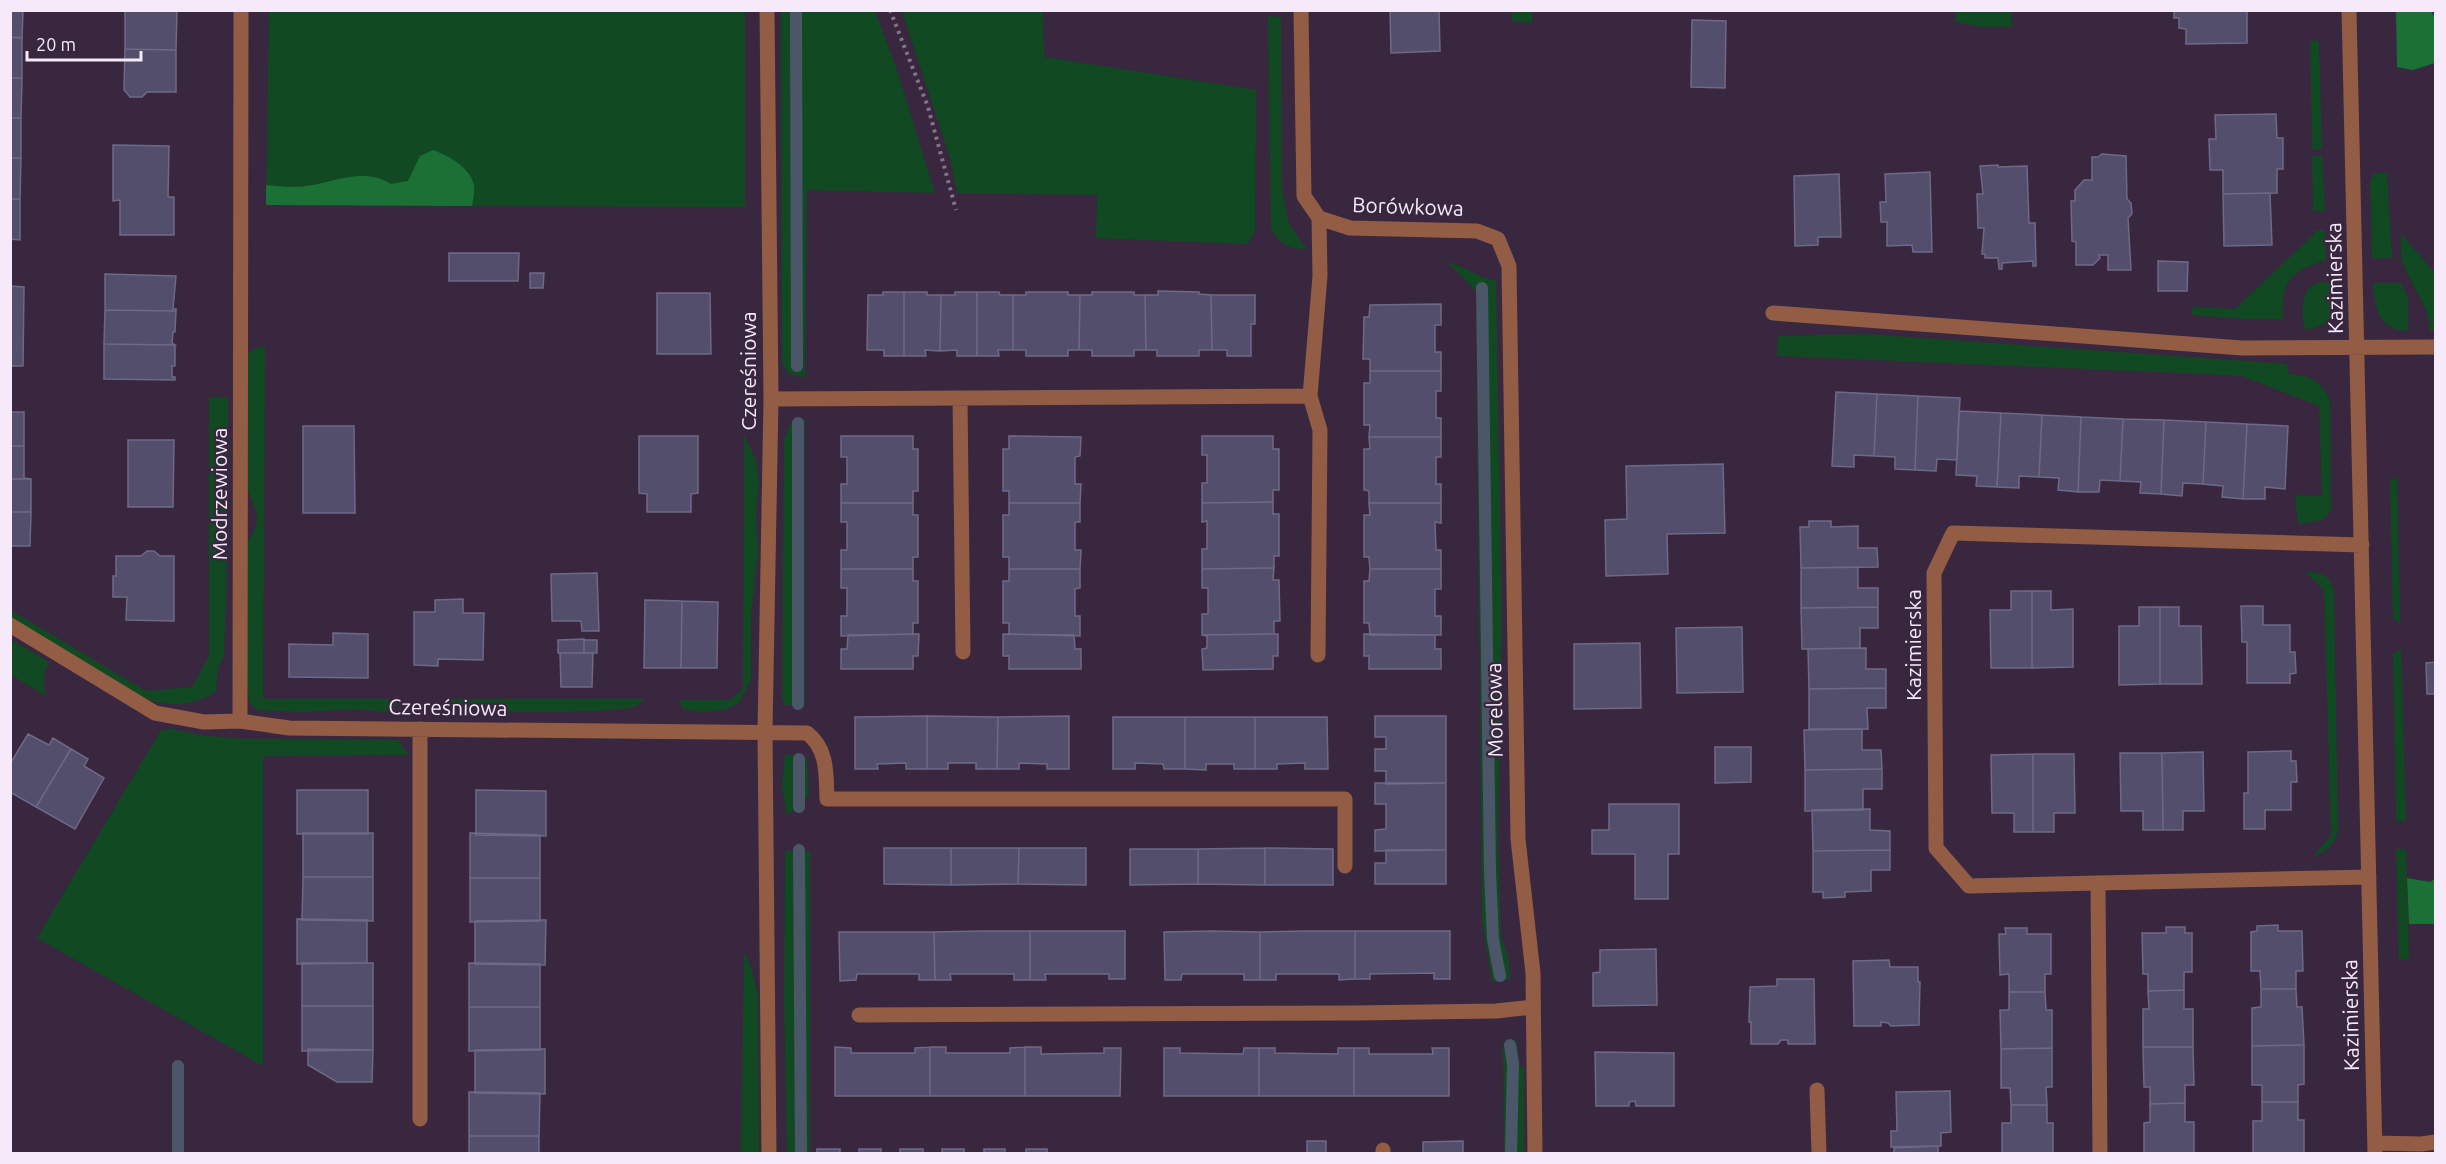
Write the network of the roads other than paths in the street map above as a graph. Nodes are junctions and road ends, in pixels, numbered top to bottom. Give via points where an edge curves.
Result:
1 (241, 10) edge
2 (767, 10) edge
3 (1301, 10) edge
4 (2349, 10) edge
5 (1319, 218) junction
6 (1509, 266) joint
7 (1773, 313) dead end
8 (2358, 345) junction
9 (2436, 347) edge
10 (1310, 396) junction
11 (960, 398) junction
12 (771, 399) junction
13 (2362, 545) junction
14 (10, 625) edge
15 (963, 652) dead end
16 (1318, 655) dead end
17 (240, 722) junction
18 (420, 729) junction
19 (765, 732) junction
20 (1345, 866) dead end
21 (2369, 876) junction
22 (2098, 883) junction
23 (1533, 1007) junction
24 (859, 1015) dead end
25 (1817, 1090) dead end
26 (420, 1119) dead end
27 (2436, 1142) edge
28 (2375, 1148) edge
29 (770, 1154) edge
30 (1535, 1154) edge
31 (1819, 1154) edge
32 (2100, 1154) edge

1 - 17 street, Modrzewiowa
2 - 12 street, Czereśniowa
3 - 5 street via 1304,196
4 - 8 street, Kazimierska
5 - 6 street, Borówkowa via 1350,228 1478,231 1498,239
5 - 10 street via 1320,276
6 - 23 street, Morelowa via 1518,839 1533,973
7 - 8 street via 2242,348
8 - 9 street
8 - 13 street, Kazimierska
10 - 11 street
10 - 16 street via 1320,430
11 - 12 street
11 - 15 street
12 - 19 street, Czereśniowa
13 - 21 street, Kazimierska
13 - 22 street, Kazimierska via 1953,533 1934,573 1936,848 1969,886
14 - 17 street via 155,713 204,722
17 - 18 street, Czereśniowa via 289,728
18 - 19 street, Czereśniowa
18 - 26 street
19 - 20 street via 807,733 817,741 825,756 827,799 1345,799
19 - 29 street, Czereśniowa
21 - 22 street, Kazimierska
21 - 28 street, Kazimierska
22 - 32 street
23 - 24 street via 1354,1013
23 - 30 street, Morelowa
25 - 31 street
27 - 28 street

